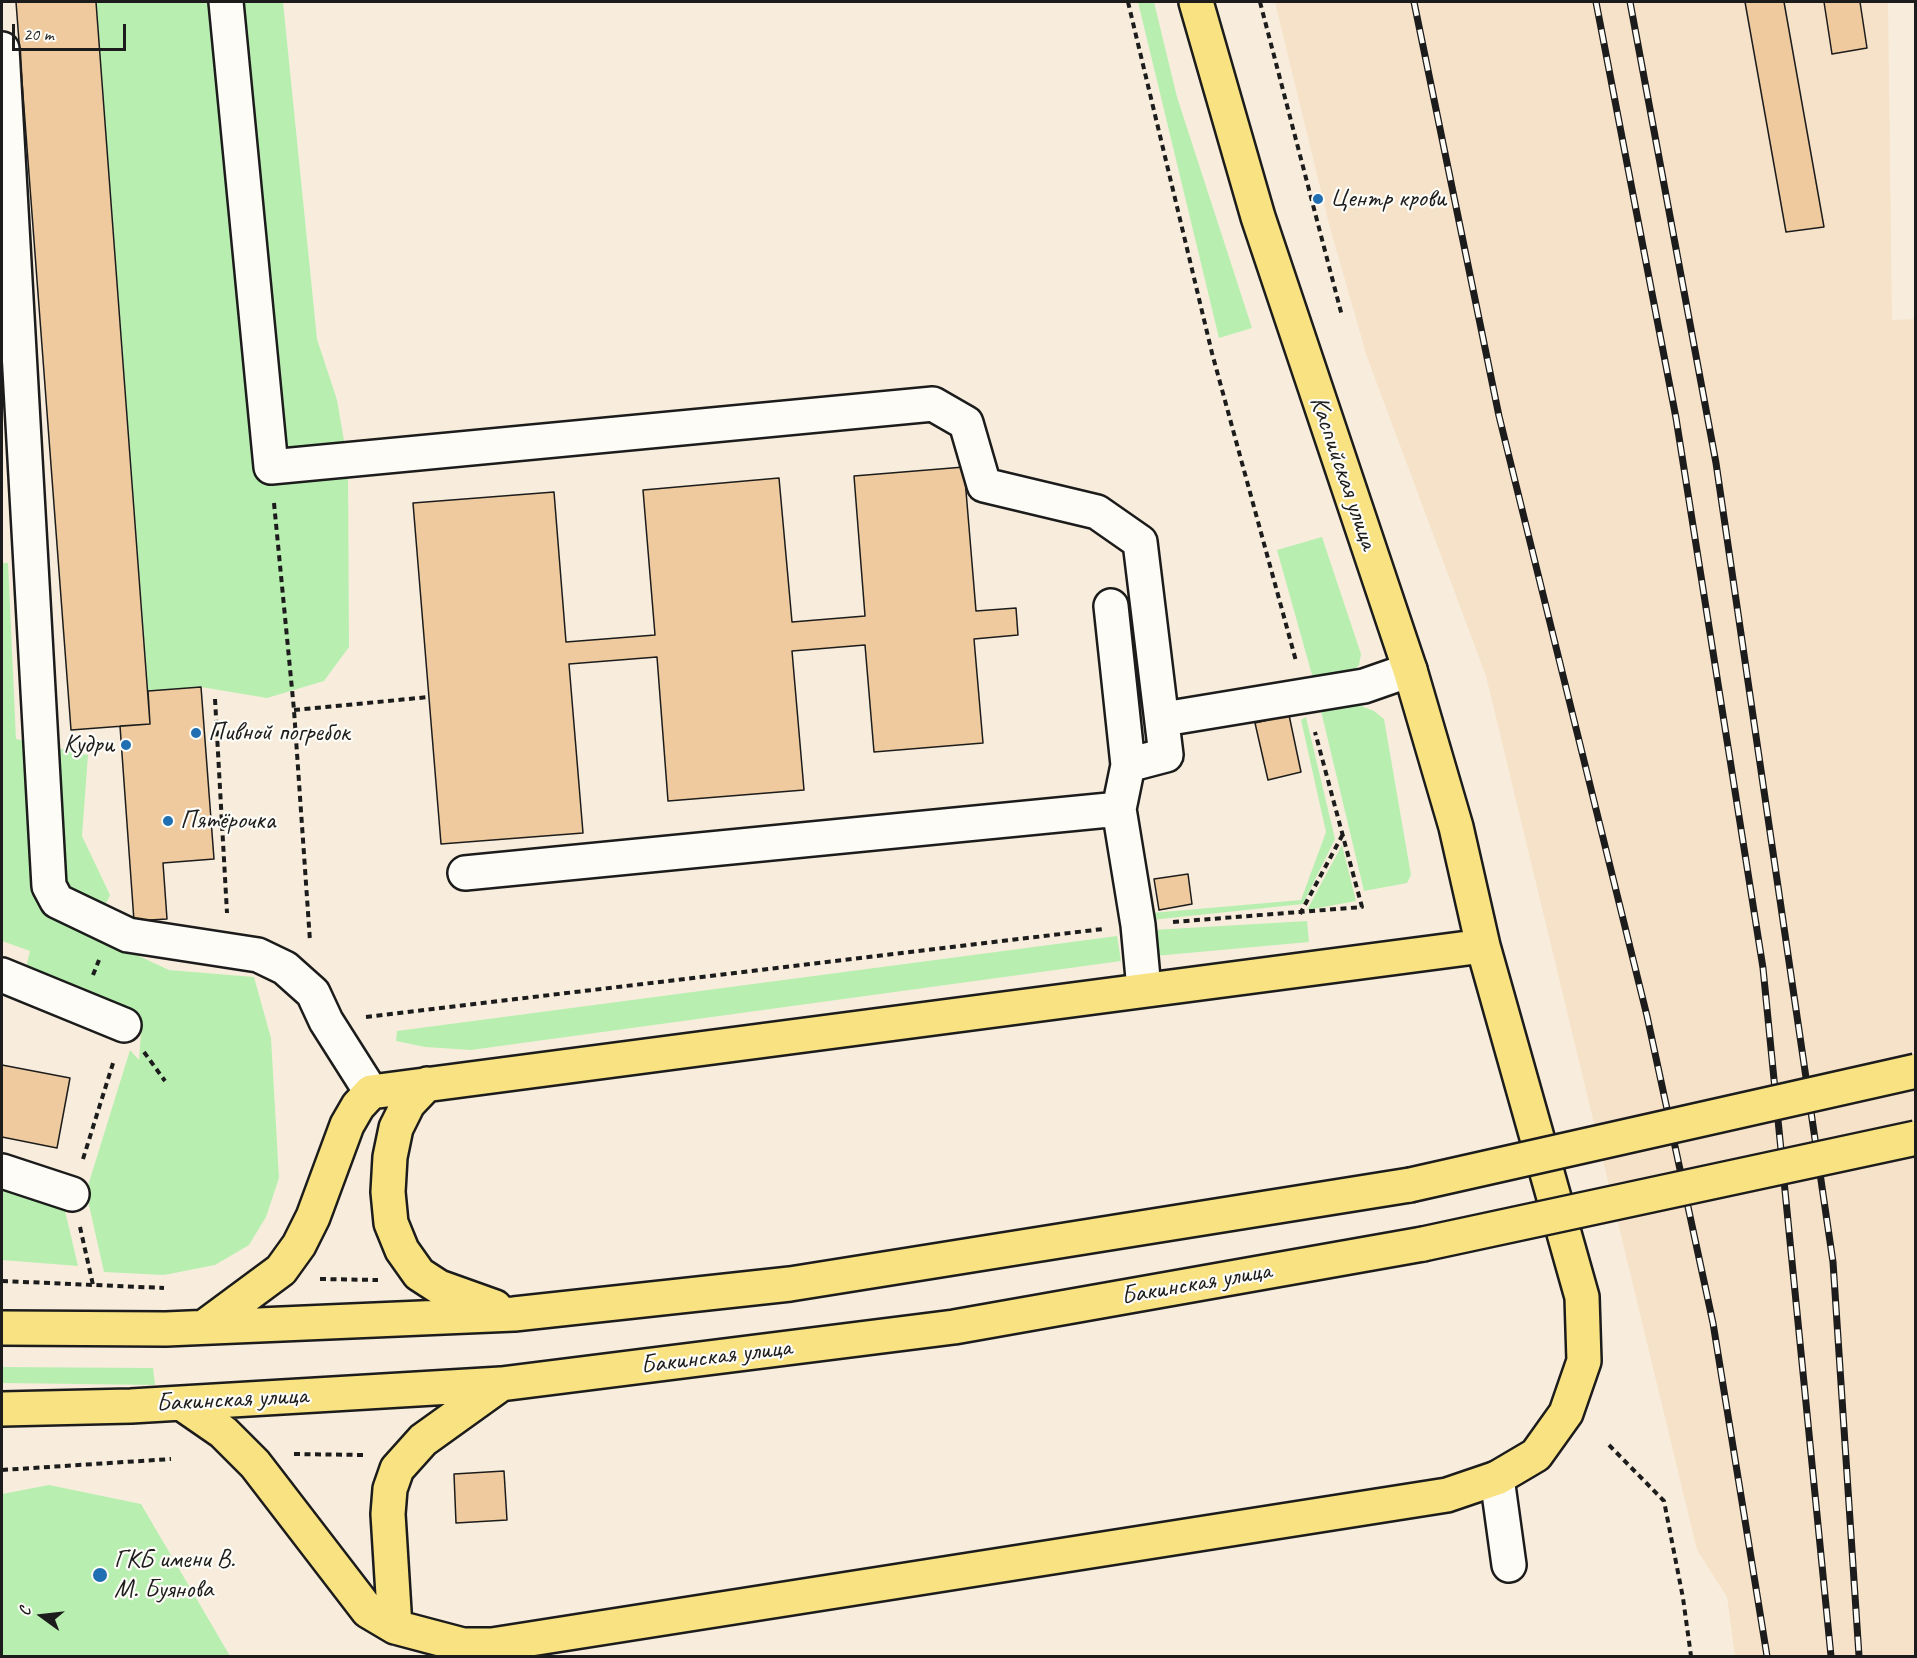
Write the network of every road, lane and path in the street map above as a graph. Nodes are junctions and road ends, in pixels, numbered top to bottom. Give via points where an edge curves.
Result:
1 (226, 2) edge
2 (1128, 2) edge
3 (1196, 2) edge
4 (1260, 2) edge
5 (2, 50) edge
6 (1342, 316) dead end
7 (271, 467) junction
8 (1111, 606) dead end
9 (1410, 670) junction
10 (1306, 696) junction
11 (429, 697) dead end
12 (215, 699) dead end
13 (294, 710) junction
14 (1164, 719) junction
15 (1128, 765) junction
16 (1119, 809) junction
17 (1343, 834) junction
18 (465, 873) dead end
19 (1299, 914) junction
20 (1137, 925) junction
21 (1484, 946) junction
22 (229, 950) junction
23 (2, 975) edge
24 (1144, 989) junction
25 (320, 1007) junction
26 (124, 1025) joint
27 (1916, 1071) edge
28 (427, 1084) junction
29 (371, 1092) junction
30 (1916, 1138) edge
31 (2, 1171) edge
32 (72, 1194) junction
33 (315, 1279) dead end
34 (383, 1280) dead end
35 (2, 1281) edge
36 (93, 1285) junction
37 (164, 1288) dead end
38 (514, 1314) junction
39 (204, 1327) junction
40 (2, 1328) edge
41 (501, 1384) junction
42 (181, 1403) junction
43 (2, 1409) edge
44 (1609, 1445) dead end
45 (292, 1454) dead end
46 (372, 1455) dead end
47 (171, 1459) dead end
48 (2, 1470) edge
49 (1497, 1478) junction
50 (1509, 1565) dead end
51 (395, 1627) junction
52 (1690, 1656) edge

1 - 7 lane
2 - 10 path via 1212,353
3 - 9 main road, Каспийская улица via 1258,217
4 - 6 path
5 - 22 lane via 49,886 57,901 108,928 128,935
7 - 13 path
7 - 14 lane via 933,404 966,423 984,485 1097,512 1140,542
8 - 15 lane
9 - 10 lane via 1364,686
9 - 21 main road, Каспийская улица via 1456,827
10 - 14 lane
10 - 17 path
11 - 13 path
12 - 22 path
13 - 25 path
14 - 15 lane via 1166,756
15 - 16 lane
16 - 18 lane
16 - 20 lane
17 - 19 path
17 - 19 path via 1362,907
19 - 20 path
20 - 24 lane
20 - 25 path
21 - 24 main road
21 - 49 main road, Каспийская улица via 1582,1297 1584,1361 1566,1413 1536,1455
22 - 25 lane via 258,955 285,968
23 - 26 lane
24 - 28 main road via 708,1050
25 - 29 lane
26 - 32 path
27 - 38 main road, bridge via 1410,1185 790,1284
28 - 29 main road
28 - 38 main road via 408,1104 396,1128 389,1169 391,1223 402,1250 419,1274 439,1287
29 - 39 main road via 347,1125 299,1245 281,1270
30 - 41 main road, Бакинская улица, bridge via 1423,1244 954,1327
31 - 32 lane
32 - 36 path
33 - 34 path
35 - 36 path
36 - 37 path
38 - 39 main road
39 - 40 main road
41 - 42 main road, Бакинская улица
41 - 51 main road via 423,1440 397,1469 387,1514
42 - 43 main road, Бакинская улица
42 - 51 main road, Каспийская улица via 223,1432 255,1464 360,1603
44 - 52 path via 1664,1501
45 - 46 path
47 - 48 path
49 - 50 lane
49 - 51 main road, Каспийская улица via 1448,1495 492,1646 463,1645

